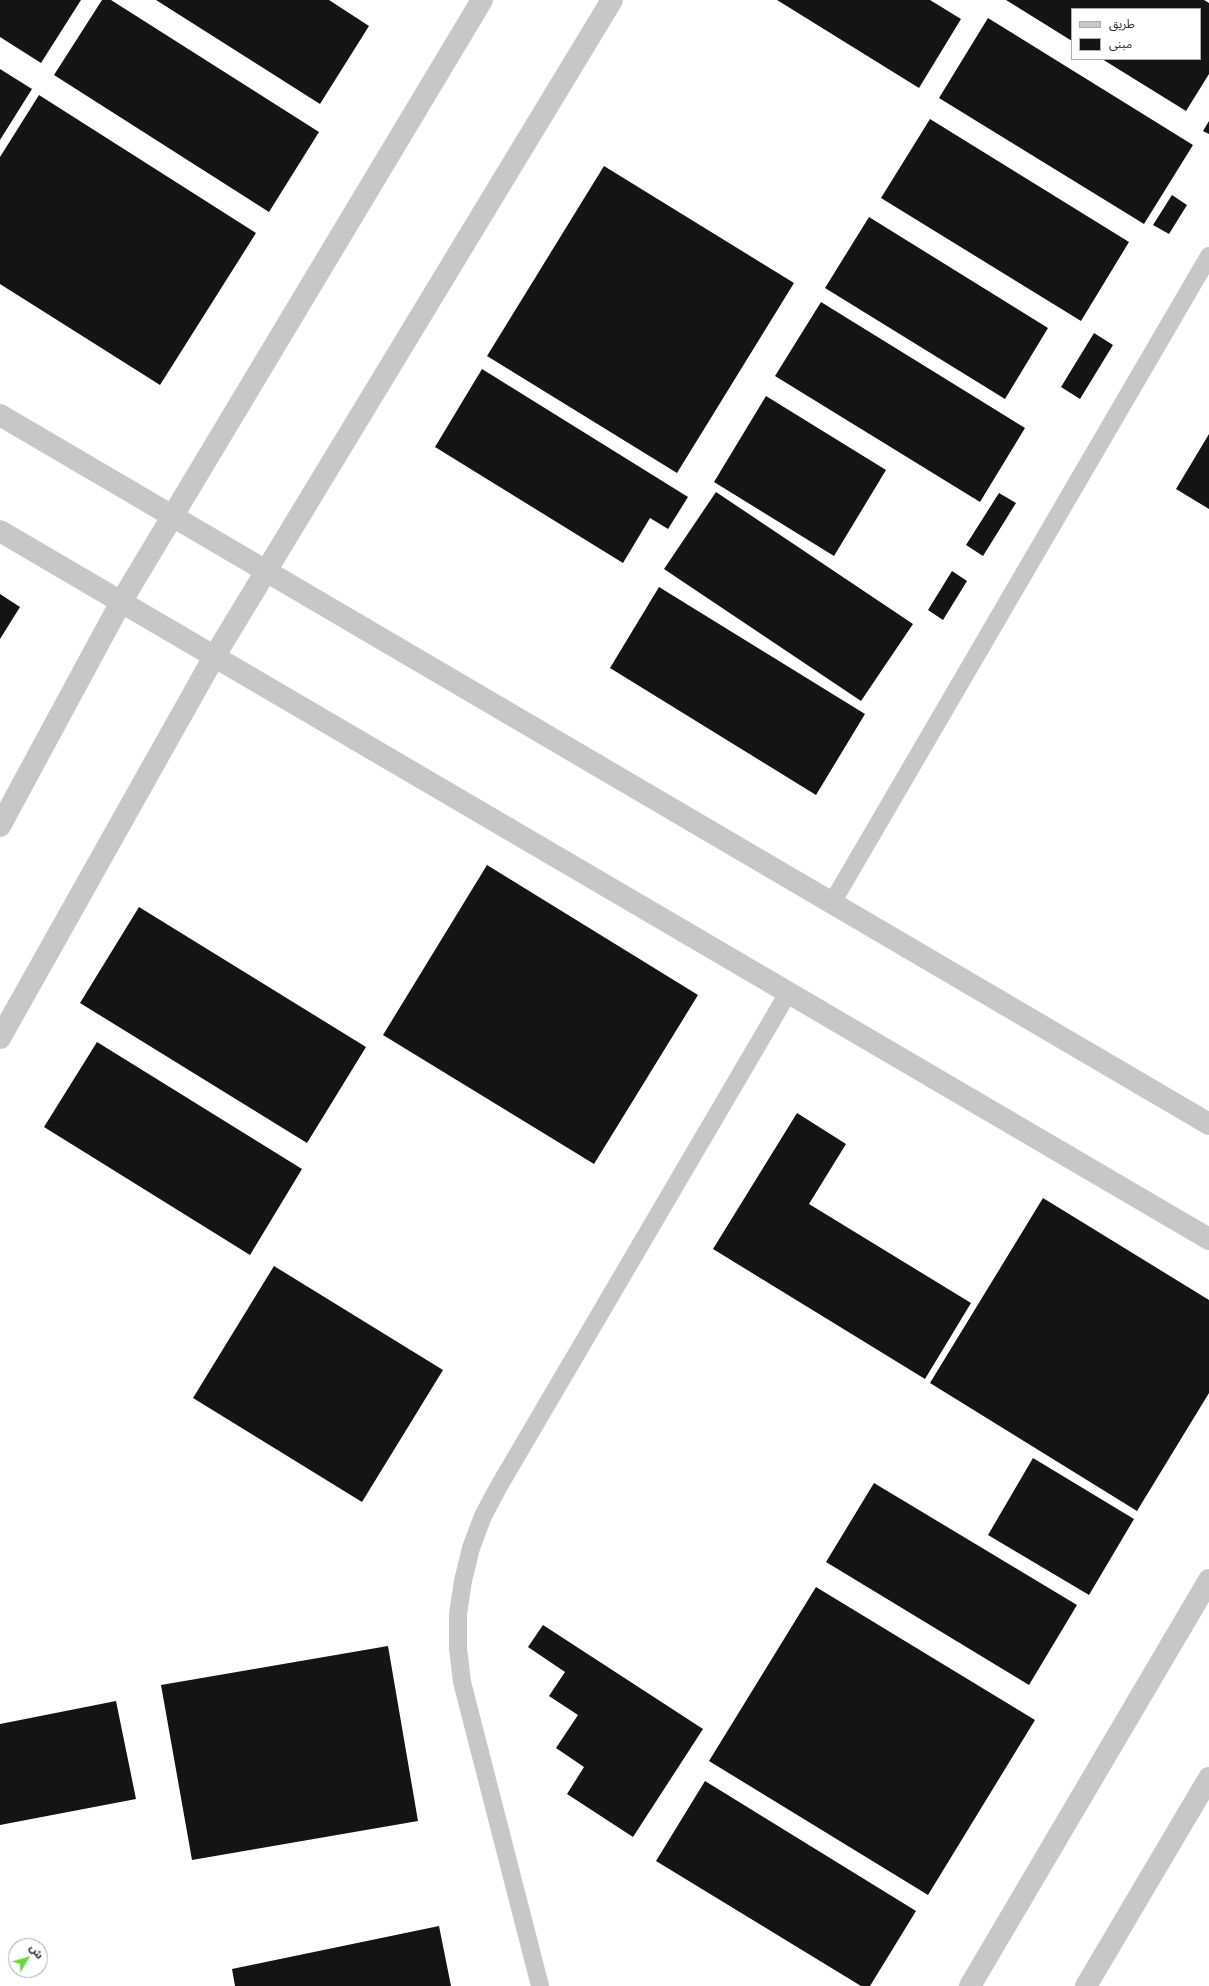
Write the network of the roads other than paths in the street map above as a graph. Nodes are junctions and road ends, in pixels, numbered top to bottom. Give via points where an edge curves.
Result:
1 (482, 0) edge
2 (612, 0) edge
3 (1209, 256) edge
4 (0, 415) edge
5 (174, 517) junction
6 (0, 531) edge
7 (266, 571) junction
8 (121, 602) junction
9 (214, 657) junction
10 (0, 826) edge
11 (832, 903) junction
12 (788, 992) junction
13 (0, 1038) edge
14 (1209, 1124) edge
15 (1209, 1239) edge
16 (1209, 1580) edge
17 (1209, 1778) edge
18 (540, 1986) edge
19 (970, 1986) edge
20 (1086, 1986) edge

1 - 5 street
2 - 7 street
3 - 11 lane
4 - 5 street
5 - 7 street
5 - 8 street
6 - 8 street
7 - 9 street
7 - 11 street
8 - 9 street
8 - 10 street
9 - 12 street
9 - 13 street
11 - 14 street
12 - 15 street
12 - 18 lane via 499,1486 483,1516 469,1554 458,1614 462,1682
16 - 19 street
17 - 20 street

